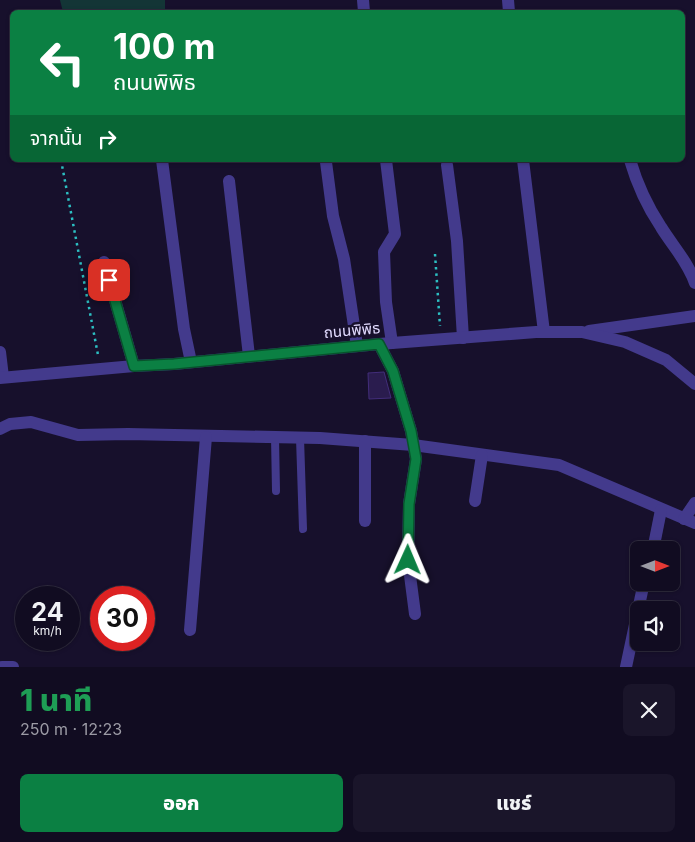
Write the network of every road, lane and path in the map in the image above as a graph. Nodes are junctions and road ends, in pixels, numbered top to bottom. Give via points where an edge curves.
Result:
1 (61, 162) edge
2 (162, 162) edge
3 (326, 162) dead end
4 (386, 162) edge
5 (523, 162) edge
6 (631, 162) edge
7 (447, 165) dead end
8 (229, 181) dead end
9 (435, 254) dead end
10 (104, 262) dead end
11 (695, 283) edge
12 (695, 316) edge
13 (544, 332) junction
14 (582, 332) junction
15 (464, 338) junction
16 (442, 340) junction
17 (392, 343) junction
18 (379, 344) junction
19 (357, 346) junction
20 (0, 352) edge
21 (249, 356) junction
22 (191, 362) junction
23 (134, 366) junction
24 (101, 369) junction
25 (2, 378) edge
26 (695, 384) edge
27 (0, 429) edge
28 (206, 437) junction
29 (275, 437) junction
30 (300, 438) junction
31 (365, 441) junction
32 (413, 445) junction
33 (482, 455) junction
34 (276, 491) dead end
35 (475, 501) dead end
36 (695, 503) edge
37 (661, 510) junction
38 (365, 521) dead end
39 (689, 521) edge
40 (303, 528) dead end
41 (655, 541) edge
42 (642, 591) edge
43 (415, 614) dead end
44 (190, 630) dead end
45 (2, 667) edge
46 (13, 667) edge
47 (626, 667) edge

1 - 24 path
2 - 22 street
3 - 19 street
4 - 17 street via 394,234 384,252
5 - 13 street
6 - 11 street via 638,186
7 - 15 street via 457,241
8 - 21 street
9 - 16 path
10 - 23 street
12 - 14 street
13 - 14 street, ถนนพิพิธ
13 - 15 street, ถนนพิพิธ
14 - 26 street, ถนนพิพิธ via 625,342 666,360
15 - 16 street, ถนนพิพิธ
16 - 17 street, ถนนพิพิธ
17 - 18 street, ถนนพิพิธ
18 - 19 street, ถนนพิพิธ
18 - 32 street via 393,371
19 - 21 street, ถนนพิพิธ
20 - 25 street
21 - 22 street, ถนนพิพิธ
22 - 23 street, ถนนพิพิธ
23 - 24 street, ถนนพิพิธ
24 - 25 street, ถนนพิพิธ
27 - 28 street via 10,424 31,422 78,435
28 - 29 street
28 - 44 street
29 - 30 street
29 - 34 lane
30 - 31 street
30 - 40 lane
31 - 32 street
31 - 38 street
32 - 33 street
32 - 43 street via 416,459 409,504 408,560
33 - 35 street
33 - 37 street via 559,465
36 - 39 street
37 - 39 street
37 - 41 street
42 - 47 street
45 - 46 street

